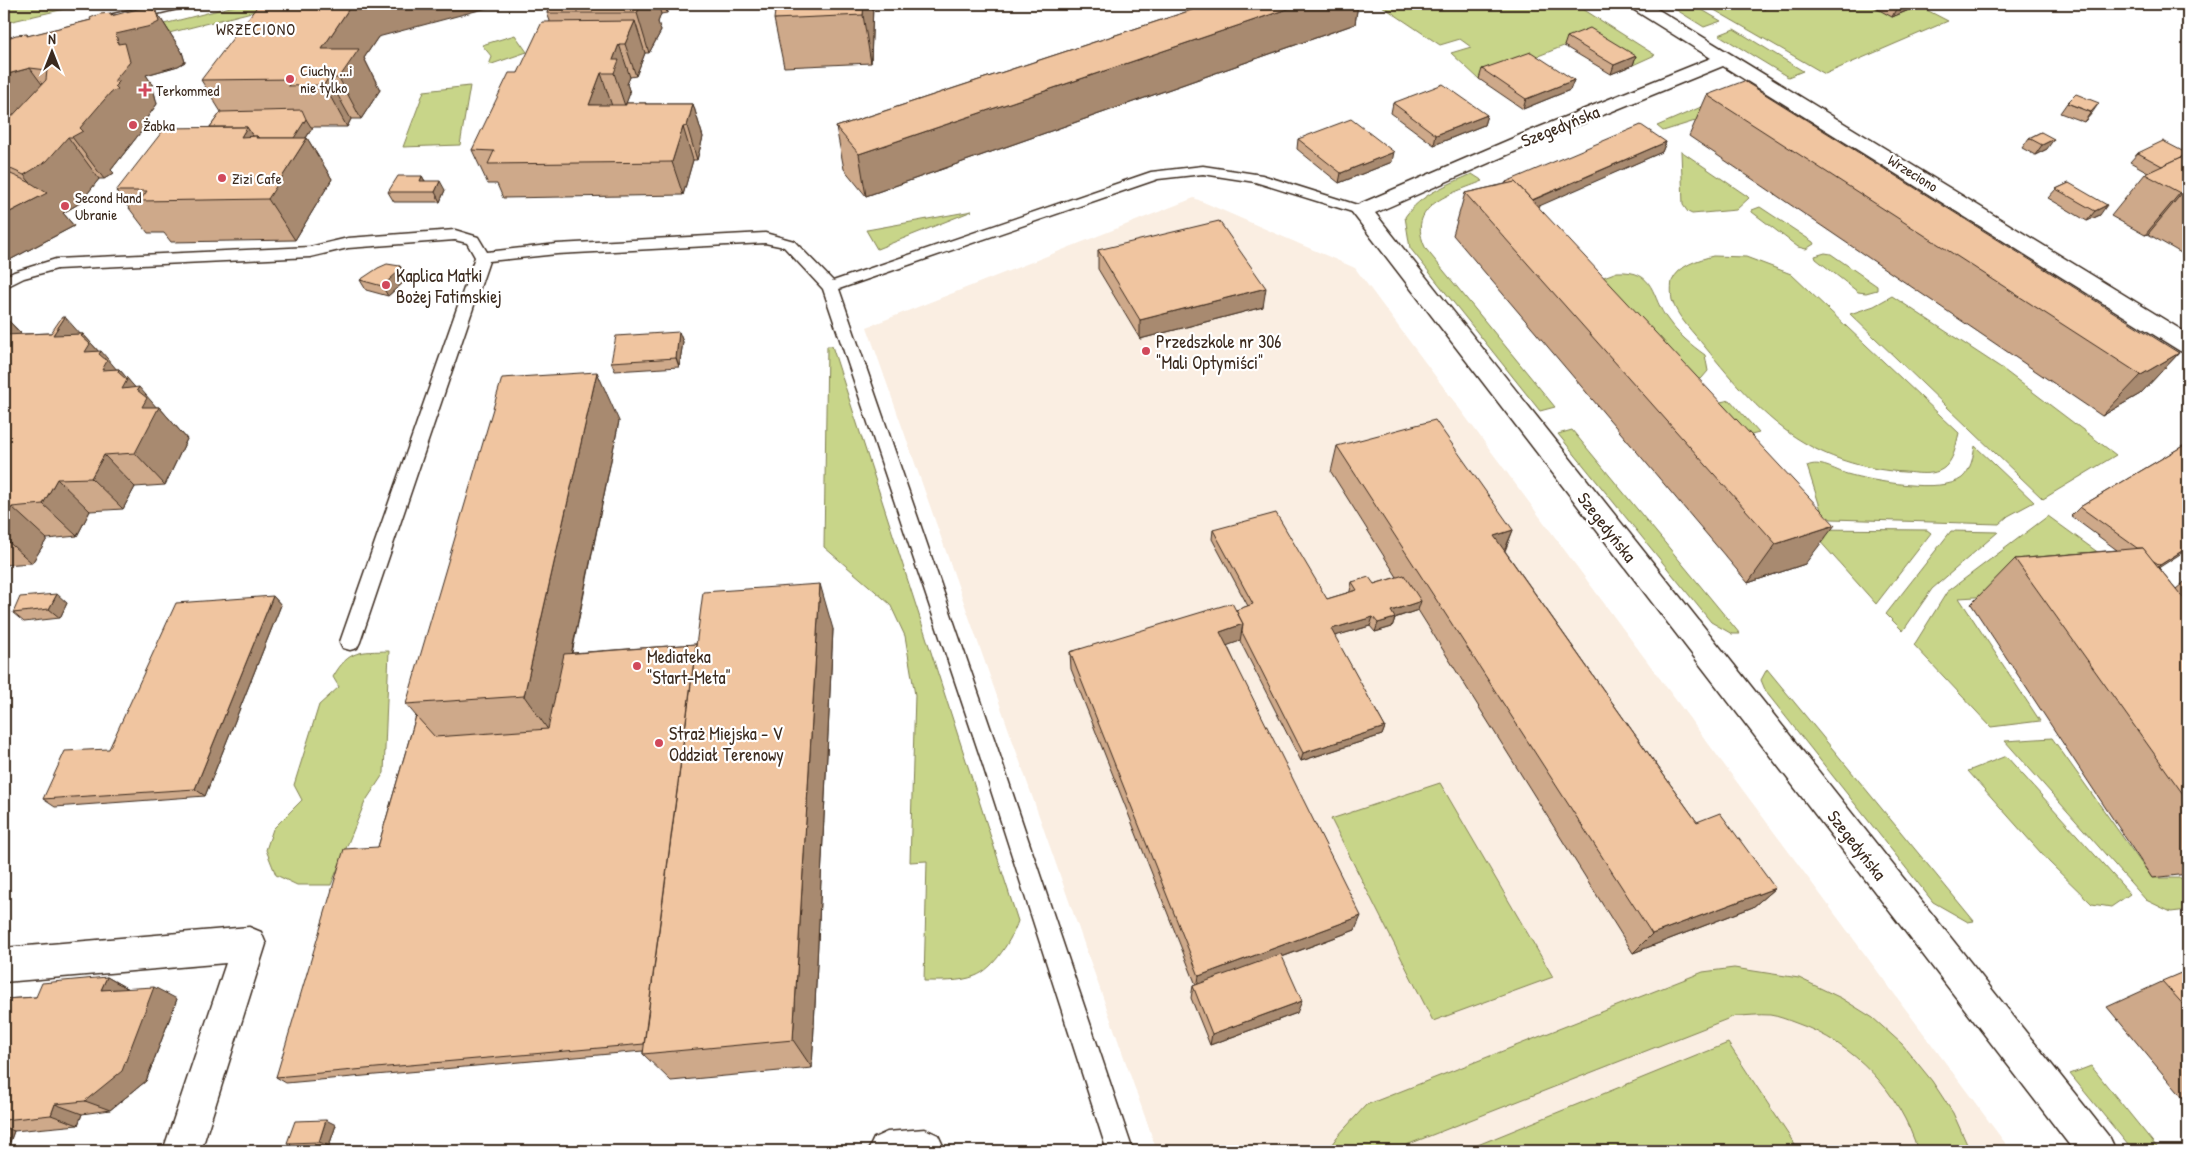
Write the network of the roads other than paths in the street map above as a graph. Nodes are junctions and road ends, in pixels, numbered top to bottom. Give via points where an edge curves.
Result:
1 (176, 4) edge
2 (1637, 4) edge
3 (98, 23) edge
4 (1726, 58) junction
5 (1362, 211) junction
6 (483, 257) junction
7 (4, 283) edge
8 (830, 287) junction
9 (2188, 345) edge
10 (350, 642) dead end
11 (4, 966) edge
12 (925, 1148) dead end
13 (182, 1151) edge
14 (887, 1151) edge
15 (1120, 1151) edge
16 (2097, 1151) edge

1 - 3 street
2 - 4 street, Wrzeciono
4 - 5 street, Szegedyńska
4 - 9 street, Wrzeciono
5 - 8 lane via 1257,178 1203,170 1156,175
5 - 16 street, Szegedyńska
6 - 7 lane via 473,240 455,235 348,243 310,252 56,264
6 - 8 lane via 557,249 766,238 789,244
6 - 10 lane
8 - 15 lane
11 - 13 street via 249,944
12 - 14 street

